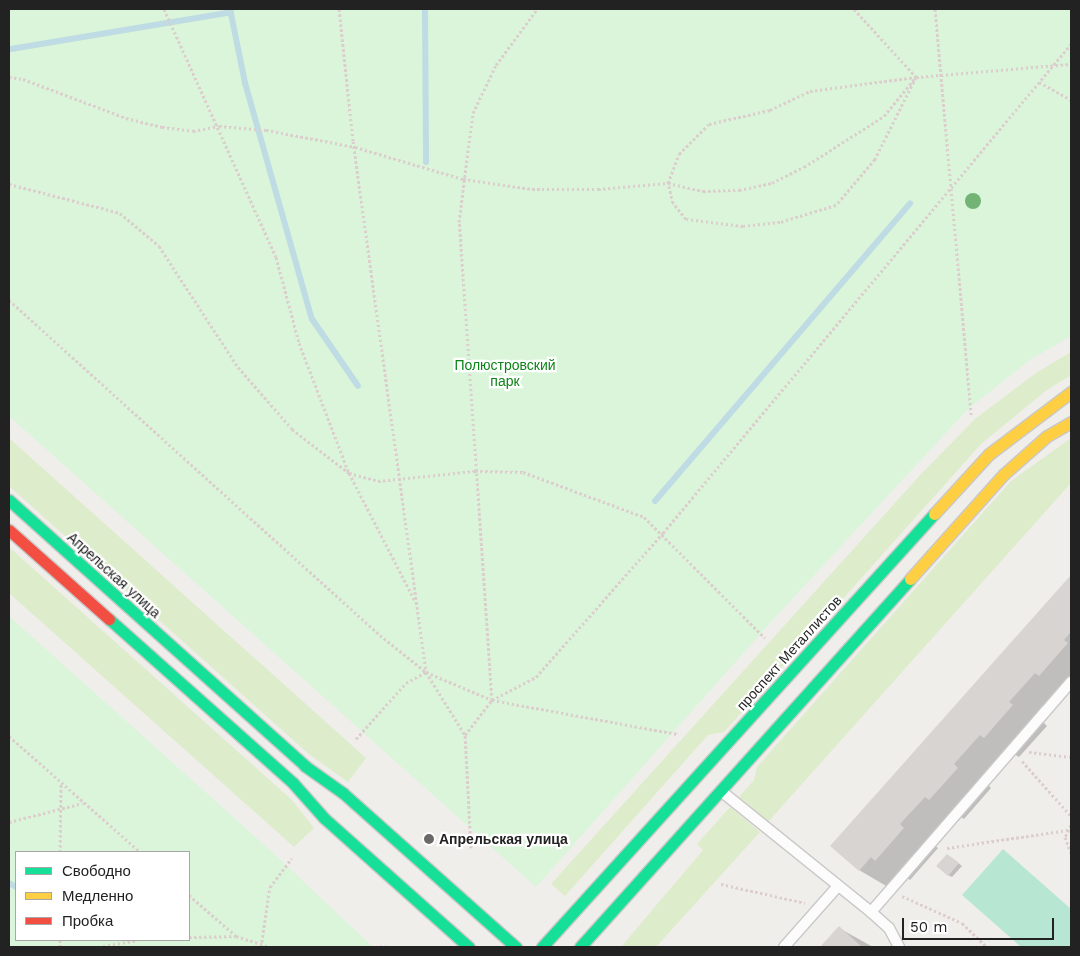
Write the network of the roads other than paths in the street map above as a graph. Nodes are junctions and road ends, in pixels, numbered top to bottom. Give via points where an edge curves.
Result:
1 (1071, 392) edge
2 (1071, 422) edge
3 (9, 500) edge
4 (9, 530) edge
5 (1071, 682) edge
6 (720, 790) junction
7 (838, 886) junction
8 (871, 912) junction
9 (469, 947) edge
10 (516, 947) edge
11 (542, 947) edge
12 (580, 947) edge
13 (784, 947) edge
14 (899, 947) edge

1 - 11 street, проспект Металлистов via 988,454
2 - 6 street via 1047,436 1004,474
3 - 10 street, Апрельская улица via 305,766 343,793
4 - 9 street via 293,783 324,818
5 - 8 lane via 932,838
6 - 7 lane
6 - 12 street
7 - 8 lane
7 - 13 lane
8 - 14 lane via 889,928

